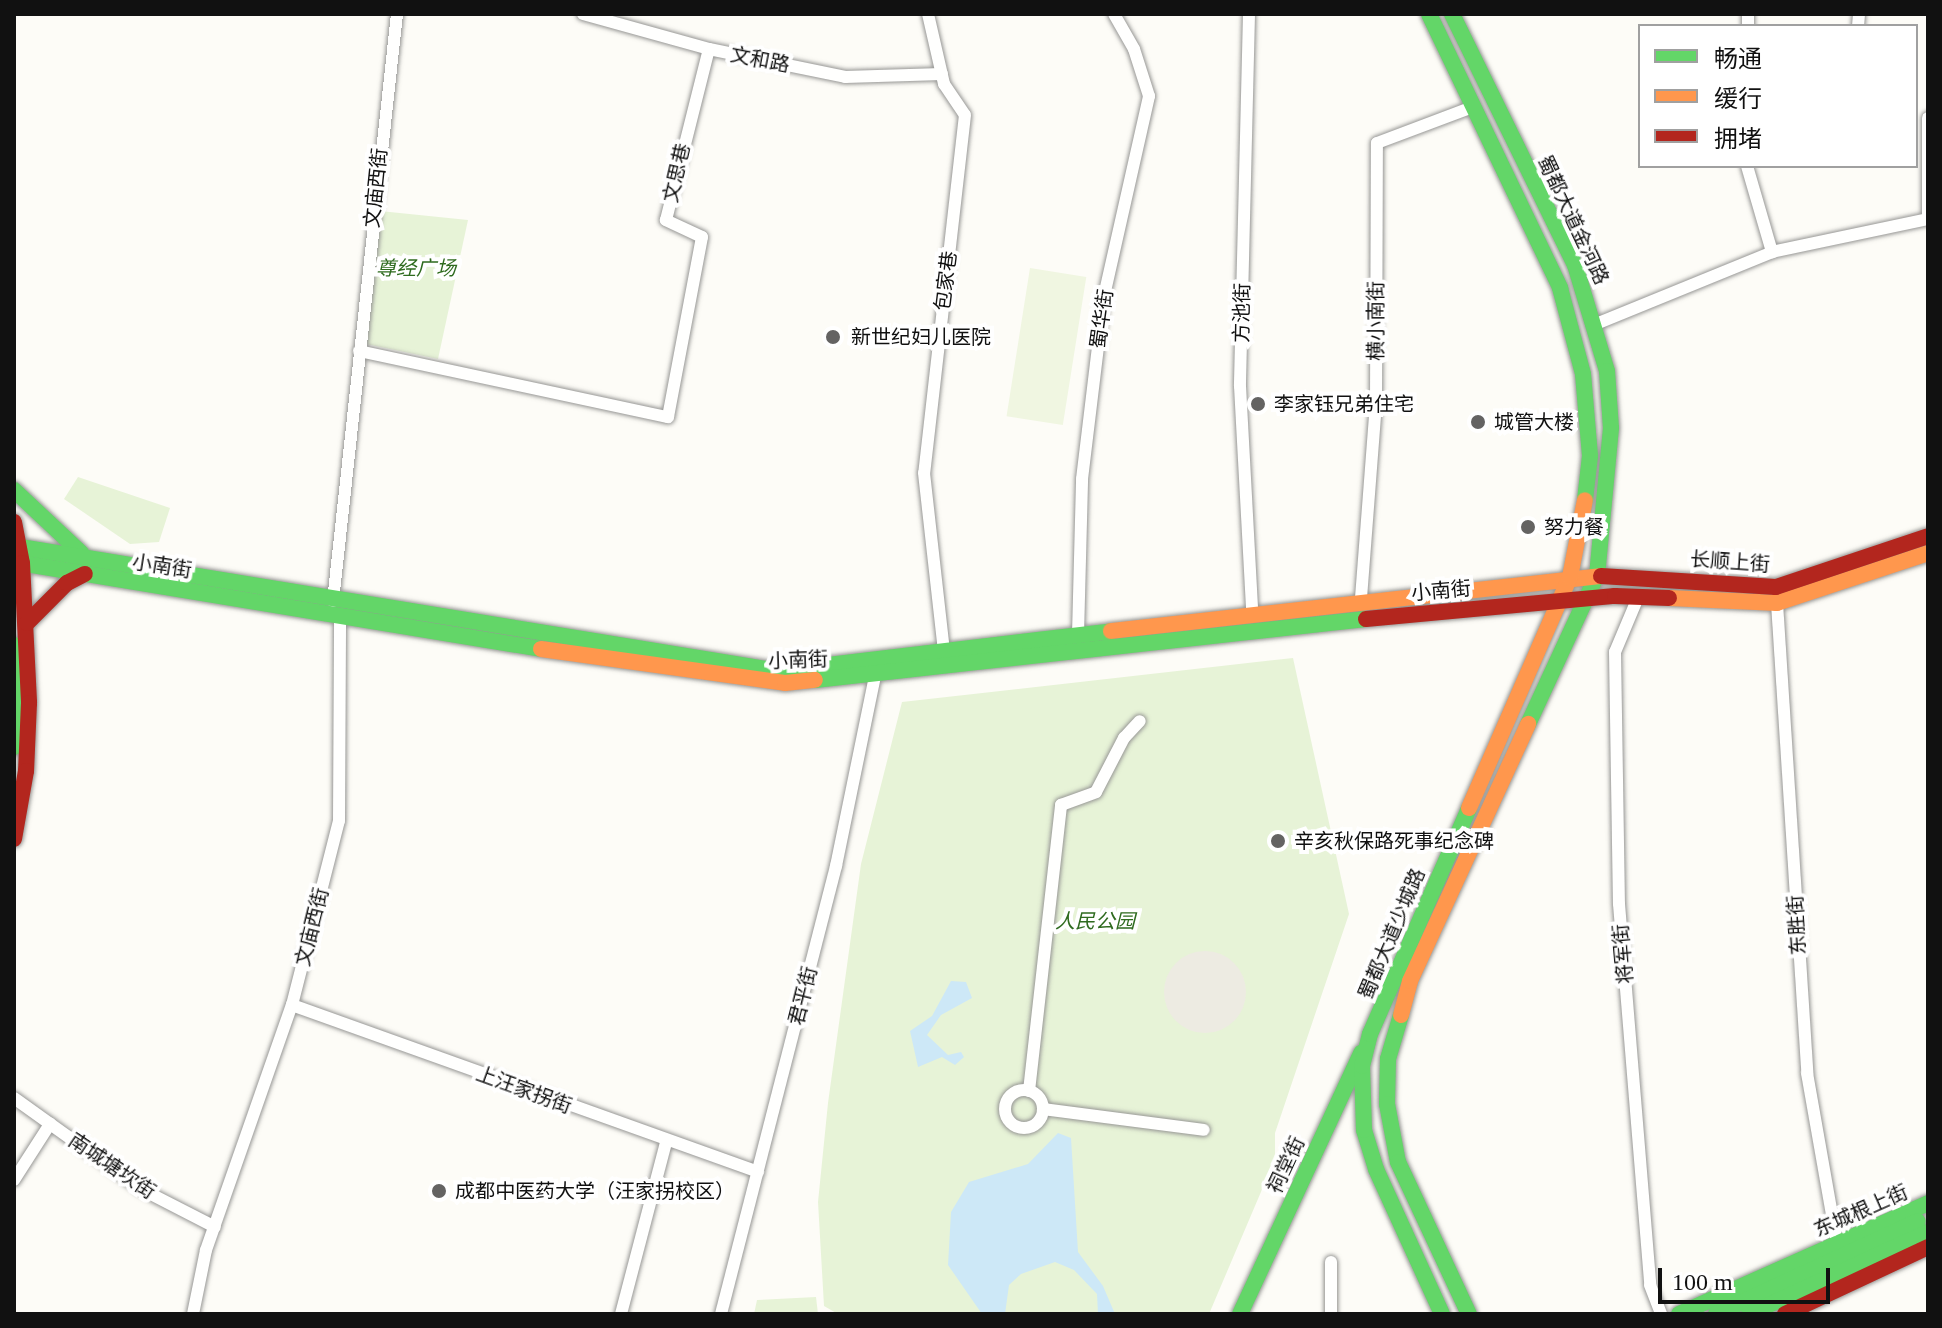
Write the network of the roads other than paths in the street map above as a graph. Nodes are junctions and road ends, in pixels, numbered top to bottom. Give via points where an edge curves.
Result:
1 (397, 14) edge
2 (583, 14) edge
3 (928, 14) edge
4 (1114, 14) edge
5 (1249, 14) edge
6 (1429, 14) edge
7 (1452, 14) edge
8 (709, 49) junction
9 (942, 74) junction
10 (1470, 108) junction
11 (1928, 118) edge
12 (1748, 168) edge
13 (1928, 218) edge
14 (1772, 252) junction
15 (1596, 324) junction
16 (359, 351) junction
17 (14, 490) edge
18 (14, 522) edge
19 (1928, 536) edge
20 (1928, 553) edge
21 (17, 554) edge
22 (86, 556) junction
23 (85, 574) junction
24 (1597, 575) junction
25 (1570, 577) junction
26 (1639, 595) junction
27 (1361, 598) junction
28 (1588, 599) junction
29 (1560, 601) junction
30 (1777, 603) junction
31 (336, 609) junction
32 (1252, 611) junction
33 (27, 623) junction
34 (1078, 635) junction
35 (14, 645) edge
36 (944, 651) junction
37 (875, 676) junction
38 (1140, 721) dead end
39 (14, 747) edge
40 (14, 839) edge
41 (292, 1005) junction
42 (1370, 1034) junction
43 (1029, 1091) junction
44 (14, 1098) edge
45 (1043, 1109) junction
46 (50, 1124) junction
47 (1204, 1130) dead end
48 (666, 1142) junction
49 (758, 1172) junction
50 (14, 1180) edge
51 (1928, 1203) edge
52 (1928, 1216) edge
53 (215, 1227) junction
54 (1928, 1232) edge
55 (1837, 1244) junction
56 (1928, 1247) edge
57 (1331, 1262) dead end
58 (1810, 1309) edge
59 (193, 1314) edge
60 (621, 1314) edge
61 (721, 1314) edge
62 (1240, 1314) edge
63 (1331, 1314) edge
64 (1442, 1314) edge
65 (1469, 1314) edge
66 (1661, 1314) edge
67 (1679, 1314) edge
68 (1716, 1314) edge
69 (1749, 1314) edge
70 (1785, 1314) edge

1 - 16 street, 文庙西街
2 - 8 street, 文和路
3 - 9 street, 包家巷
4 - 34 street, 蜀华街 via 1134,49 1149,96 1104,296 1082,479
5 - 32 street, 方池街 via 1240,386
6 - 10 main road, 蜀都大道金河路
7 - 15 main road, 蜀都大道金河路 via 1575,265
8 - 9 street, 文和路 via 845,77
8 - 16 street, 文思巷 via 666,220 702,237 668,417
9 - 36 street, 包家巷 via 965,115 924,473
10 - 25 main road, 蜀都大道金河路 via 1551,266 1578,348 1590,456 1582,530
10 - 27 street, 横小南街 via 1377,143 1376,405
11 - 13 street
12 - 14 street
13 - 14 street
14 - 15 street
15 - 24 main road, 蜀都大道金河路 via 1611,428
16 - 31 street, 文庙西街
17 - 22 main road via 58,536
18 - 21 main road
19 - 24 main road, 长顺上街 via 1776,587
20 - 30 main road, 长顺上街
21 - 22 main road, 小南街
21 - 23 main road, 小南街
21 - 33 main road
22 - 31 main road, 小南街
23 - 31 main road, 小南街
23 - 33 main road via 67,583
24 - 25 main road, 长顺上街
24 - 28 main road, 蜀都大道金河路
25 - 27 main road, 小南街
25 - 29 main road, 蜀都大道少城路
26 - 28 main road, 长顺上街
26 - 30 main road, 长顺上街
26 - 66 street, 将军街 via 1615,652 1619,904 1650,1285
27 - 32 main road, 小南街
28 - 29 main road, 小南街
28 - 65 main road, 蜀都大道少城路 via 1410,981 1388,1059 1387,1104 1398,1162
29 - 37 main road, 小南街 via 1251,629
29 - 42 main road, 蜀都大道少城路
30 - 55 street, 东胜街 via 1807,1073
31 - 36 main road, 小南街 via 760,671
31 - 37 main road, 小南街 via 745,681
31 - 41 street, 文庙西街 via 339,821
32 - 34 main road, 小南街
33 - 40 main road via 26,771
34 - 36 main road, 小南街
35 - 39 main road
37 - 49 street, 君平街 via 836,866
38 - 43 street via 1124,738 1096,792 1061,805
41 - 48 street, 上汪家拐街
41 - 53 street, 文庙西街
42 - 62 main road, 祠堂街
42 - 64 main road, 蜀都大道少城路 via 1362,1066 1364,1130 1376,1169
43 - 45 street
43 - 45 street via 1007,1100 1011,1122 1022,1128 1034,1125
44 - 46 street, 南城塘坎街
45 - 47 street
46 - 50 street
46 - 53 street, 南城塘坎街 via 141,1189
48 - 49 street, 上汪家拐街
48 - 60 street
49 - 61 street, 君平街
51 - 55 main road, 东城根上街
52 - 68 main road, 东城根上街
53 - 59 street, 文庙西街
54 - 69 main road
55 - 67 main road, 东城根上街
56 - 58 main road
57 - 63 street
58 - 70 main road

